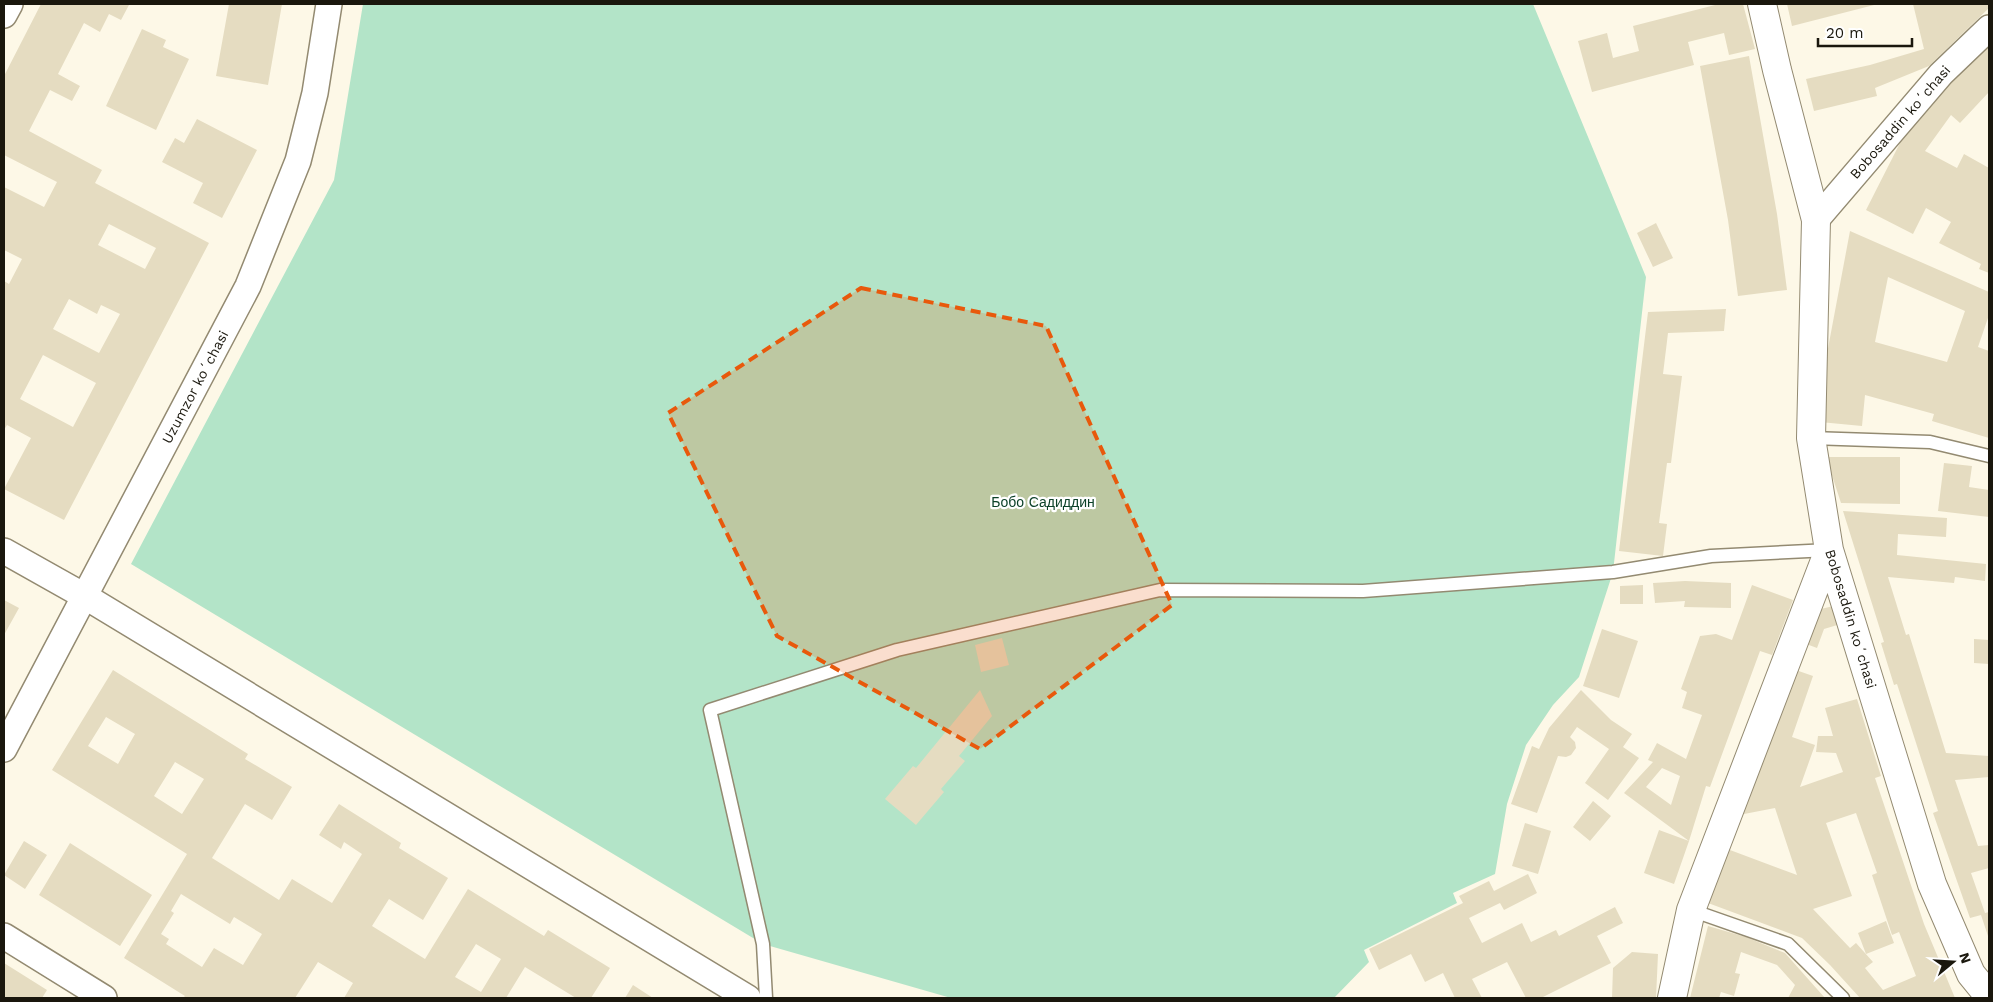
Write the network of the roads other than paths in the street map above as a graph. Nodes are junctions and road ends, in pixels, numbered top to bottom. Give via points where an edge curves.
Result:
1 (10, 4) edge
2 (330, 4) edge
3 (1762, 4) edge
4 (4, 15) edge
5 (1989, 28) edge
6 (1816, 220) junction
7 (1811, 438) junction
8 (1989, 456) edge
9 (1829, 550) junction
10 (4, 551) edge
11 (86, 597) junction
12 (4, 749) edge
13 (1691, 910) junction
14 (4, 936) edge
15 (1989, 996) edge
16 (104, 998) edge
17 (748, 998) edge
18 (766, 998) edge
19 (1672, 998) edge
20 (1843, 998) edge

1 - 4 street
2 - 11 street, Uzumzor koʻchasi via 315,93 298,161 282,205 248,286
3 - 6 street, Bobosaddin koʻchasi
5 - 6 street, Bobosaddin koʻchasi via 1941,74
6 - 7 street, Bobosaddin koʻchasi
7 - 8 lane via 1930,442
7 - 9 street, Bobosaddin koʻchasi
9 - 13 street
9 - 15 street, Bobosaddin koʻchasi via 1932,884 1971,974
9 - 18 lane via 1711,556 1613,572 1363,591 1160,590 897,650 710,710 763,944
10 - 11 street
11 - 12 street, Uzumzor koʻchasi
11 - 17 street
13 - 19 street
13 - 20 lane via 1788,944
14 - 16 street

